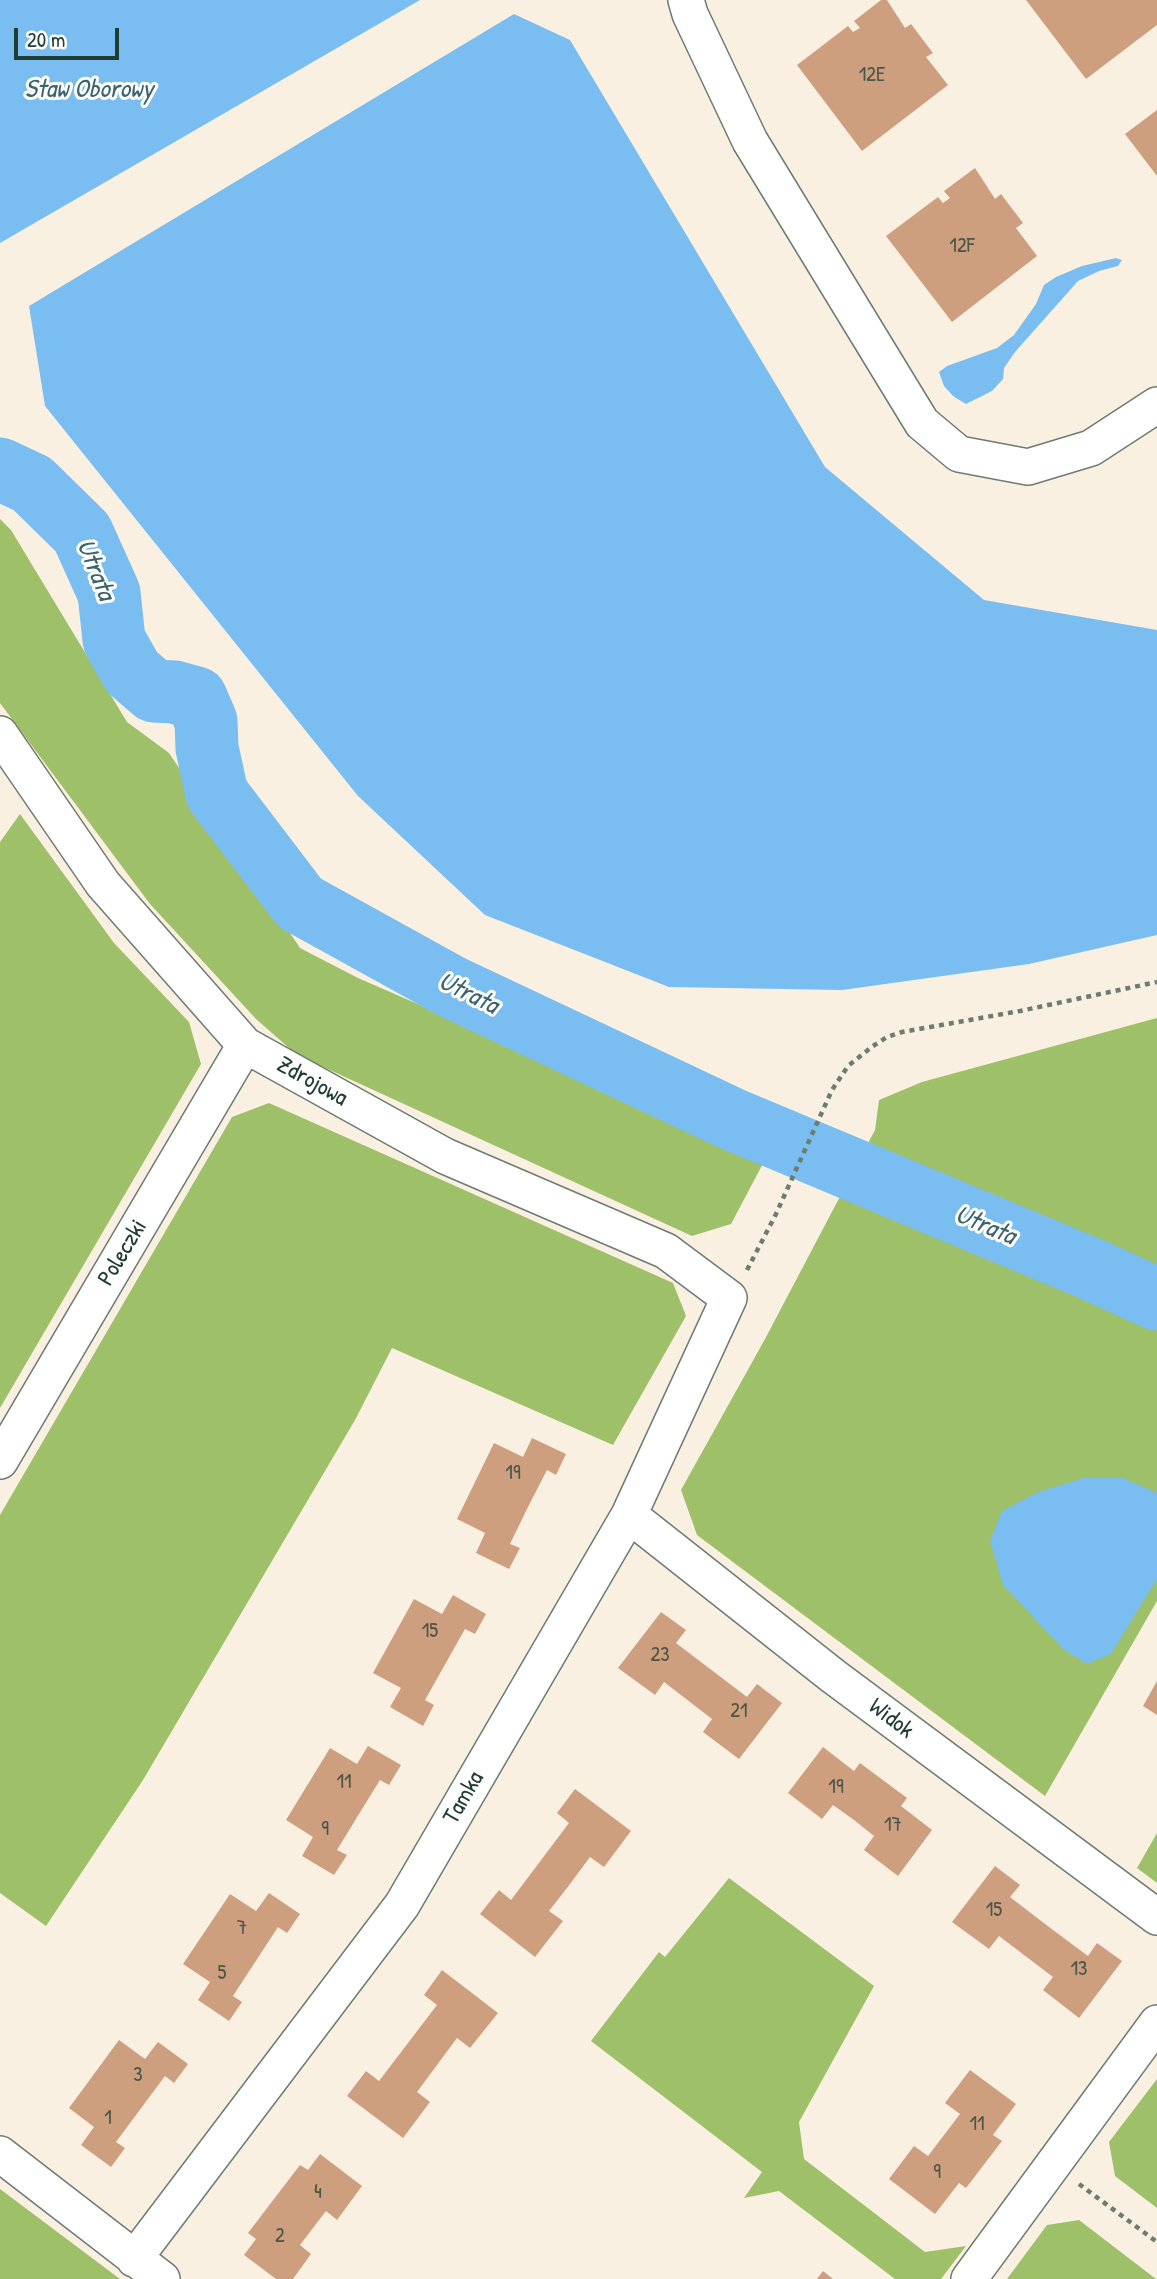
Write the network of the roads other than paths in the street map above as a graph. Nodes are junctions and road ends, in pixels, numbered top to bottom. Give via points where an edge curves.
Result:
1 (686, 0) edge
2 (1157, 405) edge
3 (0, 734) edge
4 (246, 1045) junction
5 (729, 1298) joint
6 (0, 1461) edge
7 (629, 1515) junction
8 (1157, 1917) edge
9 (1157, 2023) edge
10 (0, 2154) edge
11 (134, 2259) junction
12 (162, 2279) edge
13 (969, 2279) edge

1 - 2 street via 750,141 922,423 959,454 1028,467 1091,448
3 - 4 street, Zdrojowa via 103,884
4 - 5 street, Zdrojowa via 445,1156 666,1251
4 - 6 street, Poleczki
5 - 7 street, Tamka
7 - 8 street, Widok via 833,1676
7 - 11 street, Tamka via 402,1905
9 - 13 street
10 - 11 street
11 - 12 street

